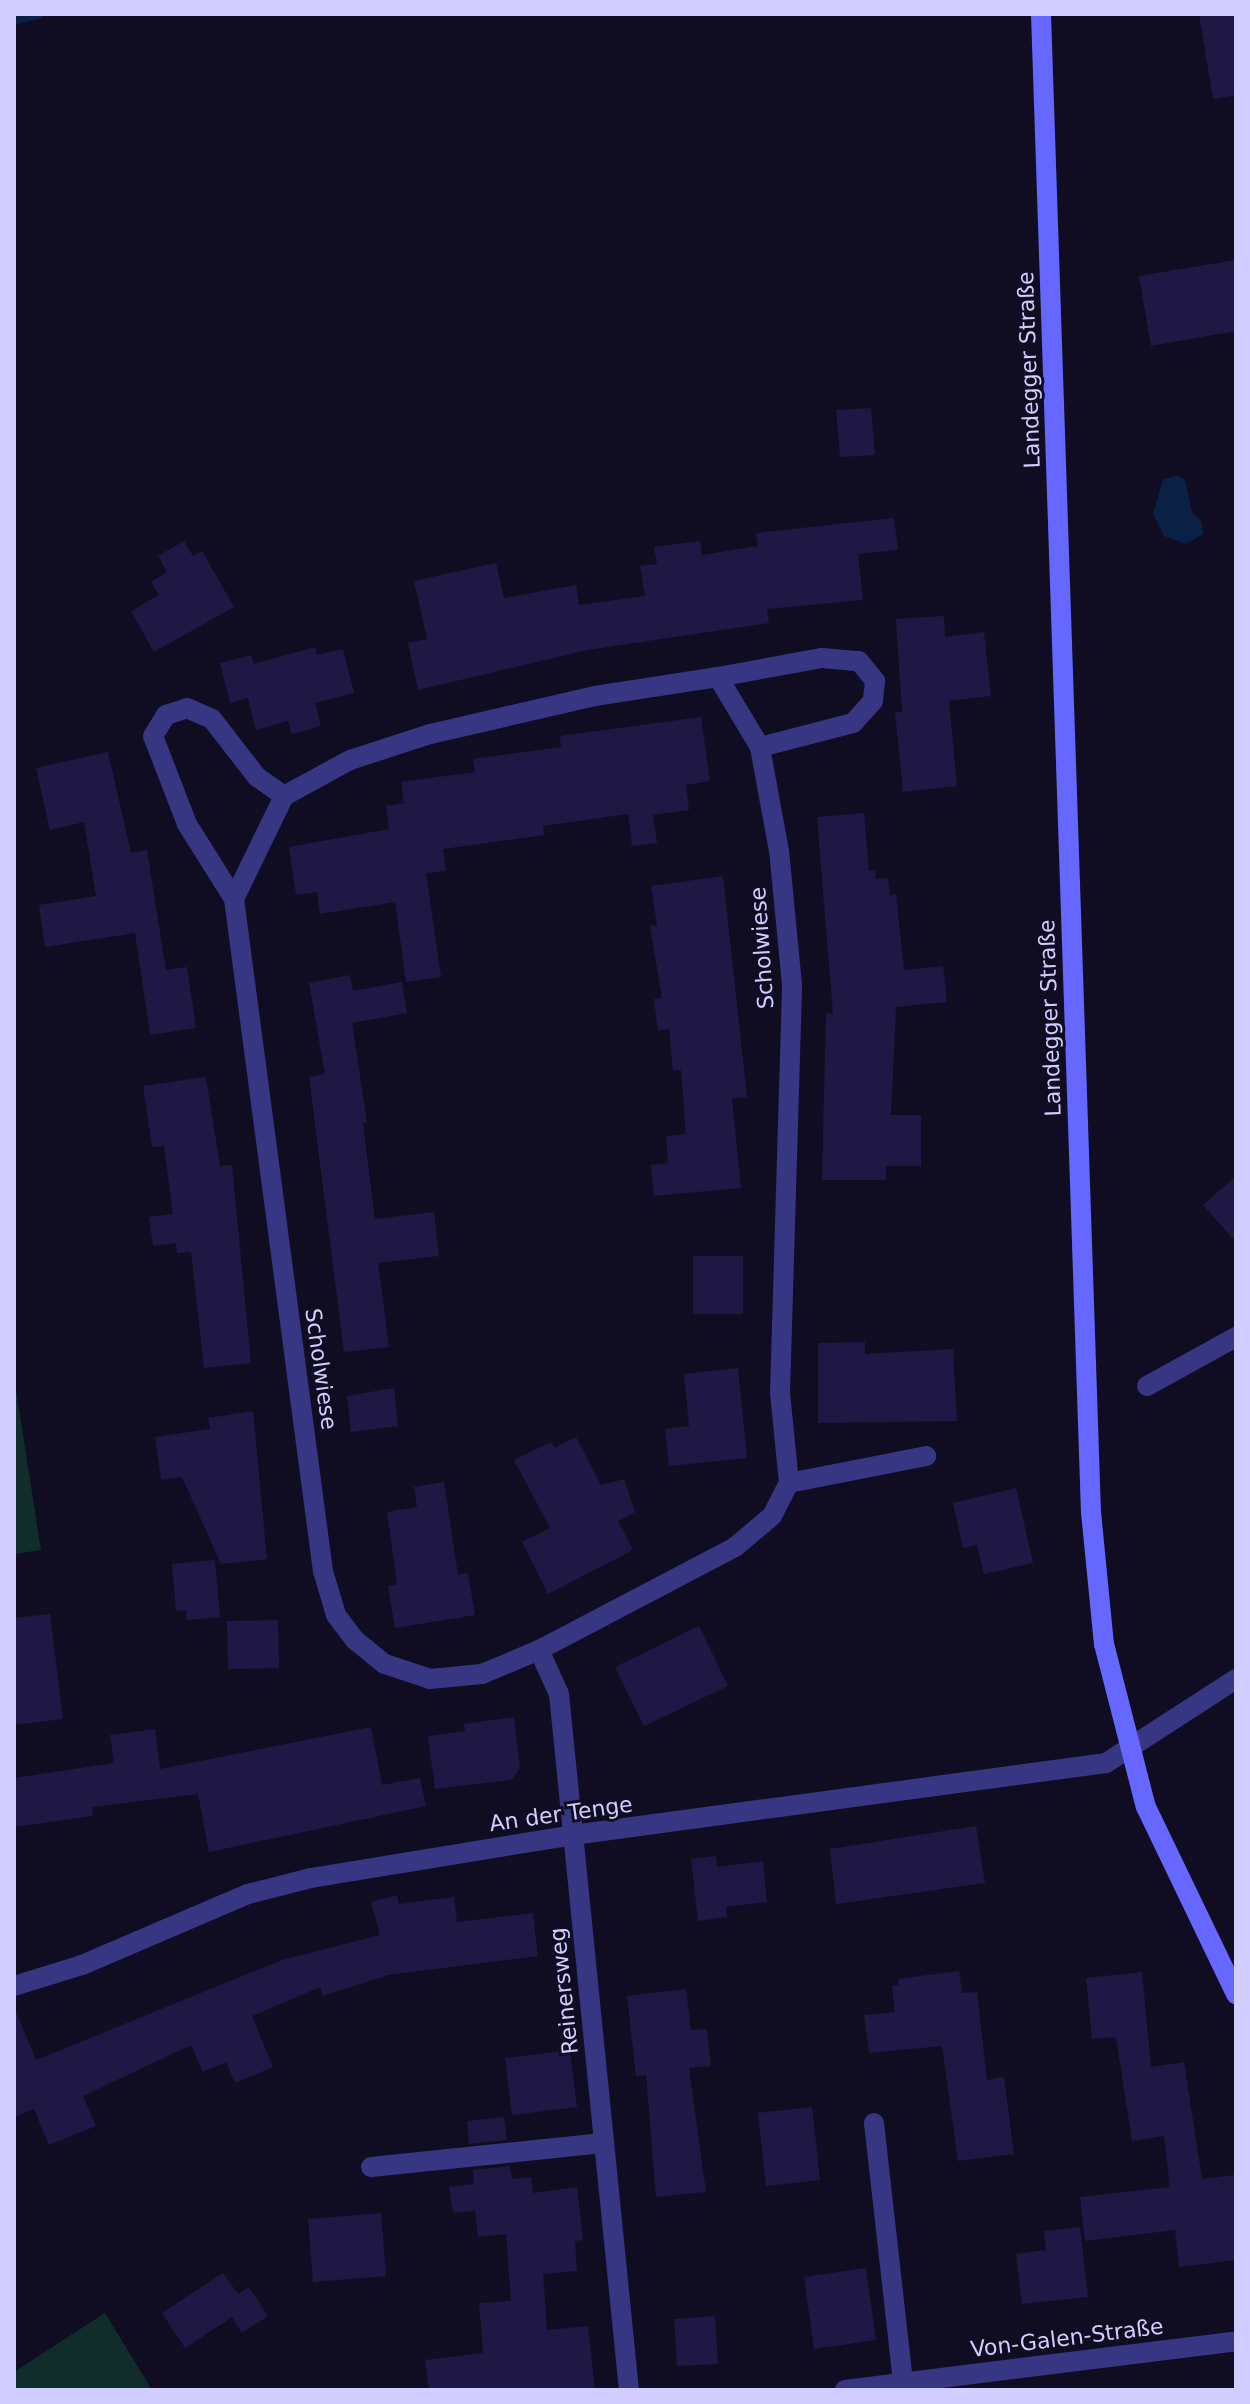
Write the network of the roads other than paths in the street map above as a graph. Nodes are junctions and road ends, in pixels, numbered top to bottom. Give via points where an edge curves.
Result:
1 (1041, 14) edge
2 (718, 677) junction
3 (760, 747) junction
4 (284, 796) junction
5 (234, 899) junction
6 (1236, 1337) edge
7 (1147, 1386) dead end
8 (926, 1456) dead end
9 (789, 1483) junction
10 (539, 1650) junction
11 (1236, 1679) edge
12 (1130, 1750) junction
13 (573, 1835) junction
14 (14, 1986) edge
15 (1236, 1994) edge
16 (874, 2123) dead end
17 (603, 2143) junction
18 (371, 2167) dead end
19 (1236, 2341) edge
20 (903, 2382) junction
21 (629, 2390) edge
22 (845, 2390) edge

1 - 12 main road, Landegger Straße via 1091,1512 1104,1644
2 - 3 street, Scholwiese
2 - 3 street via 822,658 859,661 875,681 873,701 853,723
2 - 4 street via 595,696 430,734 350,760
3 - 9 street, Scholwiese via 779,851 792,985 780,1393
4 - 5 street
4 - 5 street, Scholwiese via 257,777 212,719 187,708 166,715 153,736 187,824
5 - 10 street, Scholwiese via 323,1571 336,1615 355,1640 385,1664 430,1679 482,1674
6 - 7 street
8 - 9 street
9 - 10 street, Scholwiese via 772,1516 735,1547
10 - 13 street via 559,1694
11 - 12 street, An der Tenge
12 - 13 street, An der Tenge via 1077,1768
12 - 15 main road, Landegger Straße via 1146,1807
13 - 14 street, An der Tenge via 311,1878 248,1894 82,1965
13 - 17 street, Reinersweg
16 - 20 street
17 - 18 street
17 - 21 street, Reinersweg
19 - 20 street, Von-Galen-Straße
20 - 22 street, Von-Galen-Straße

